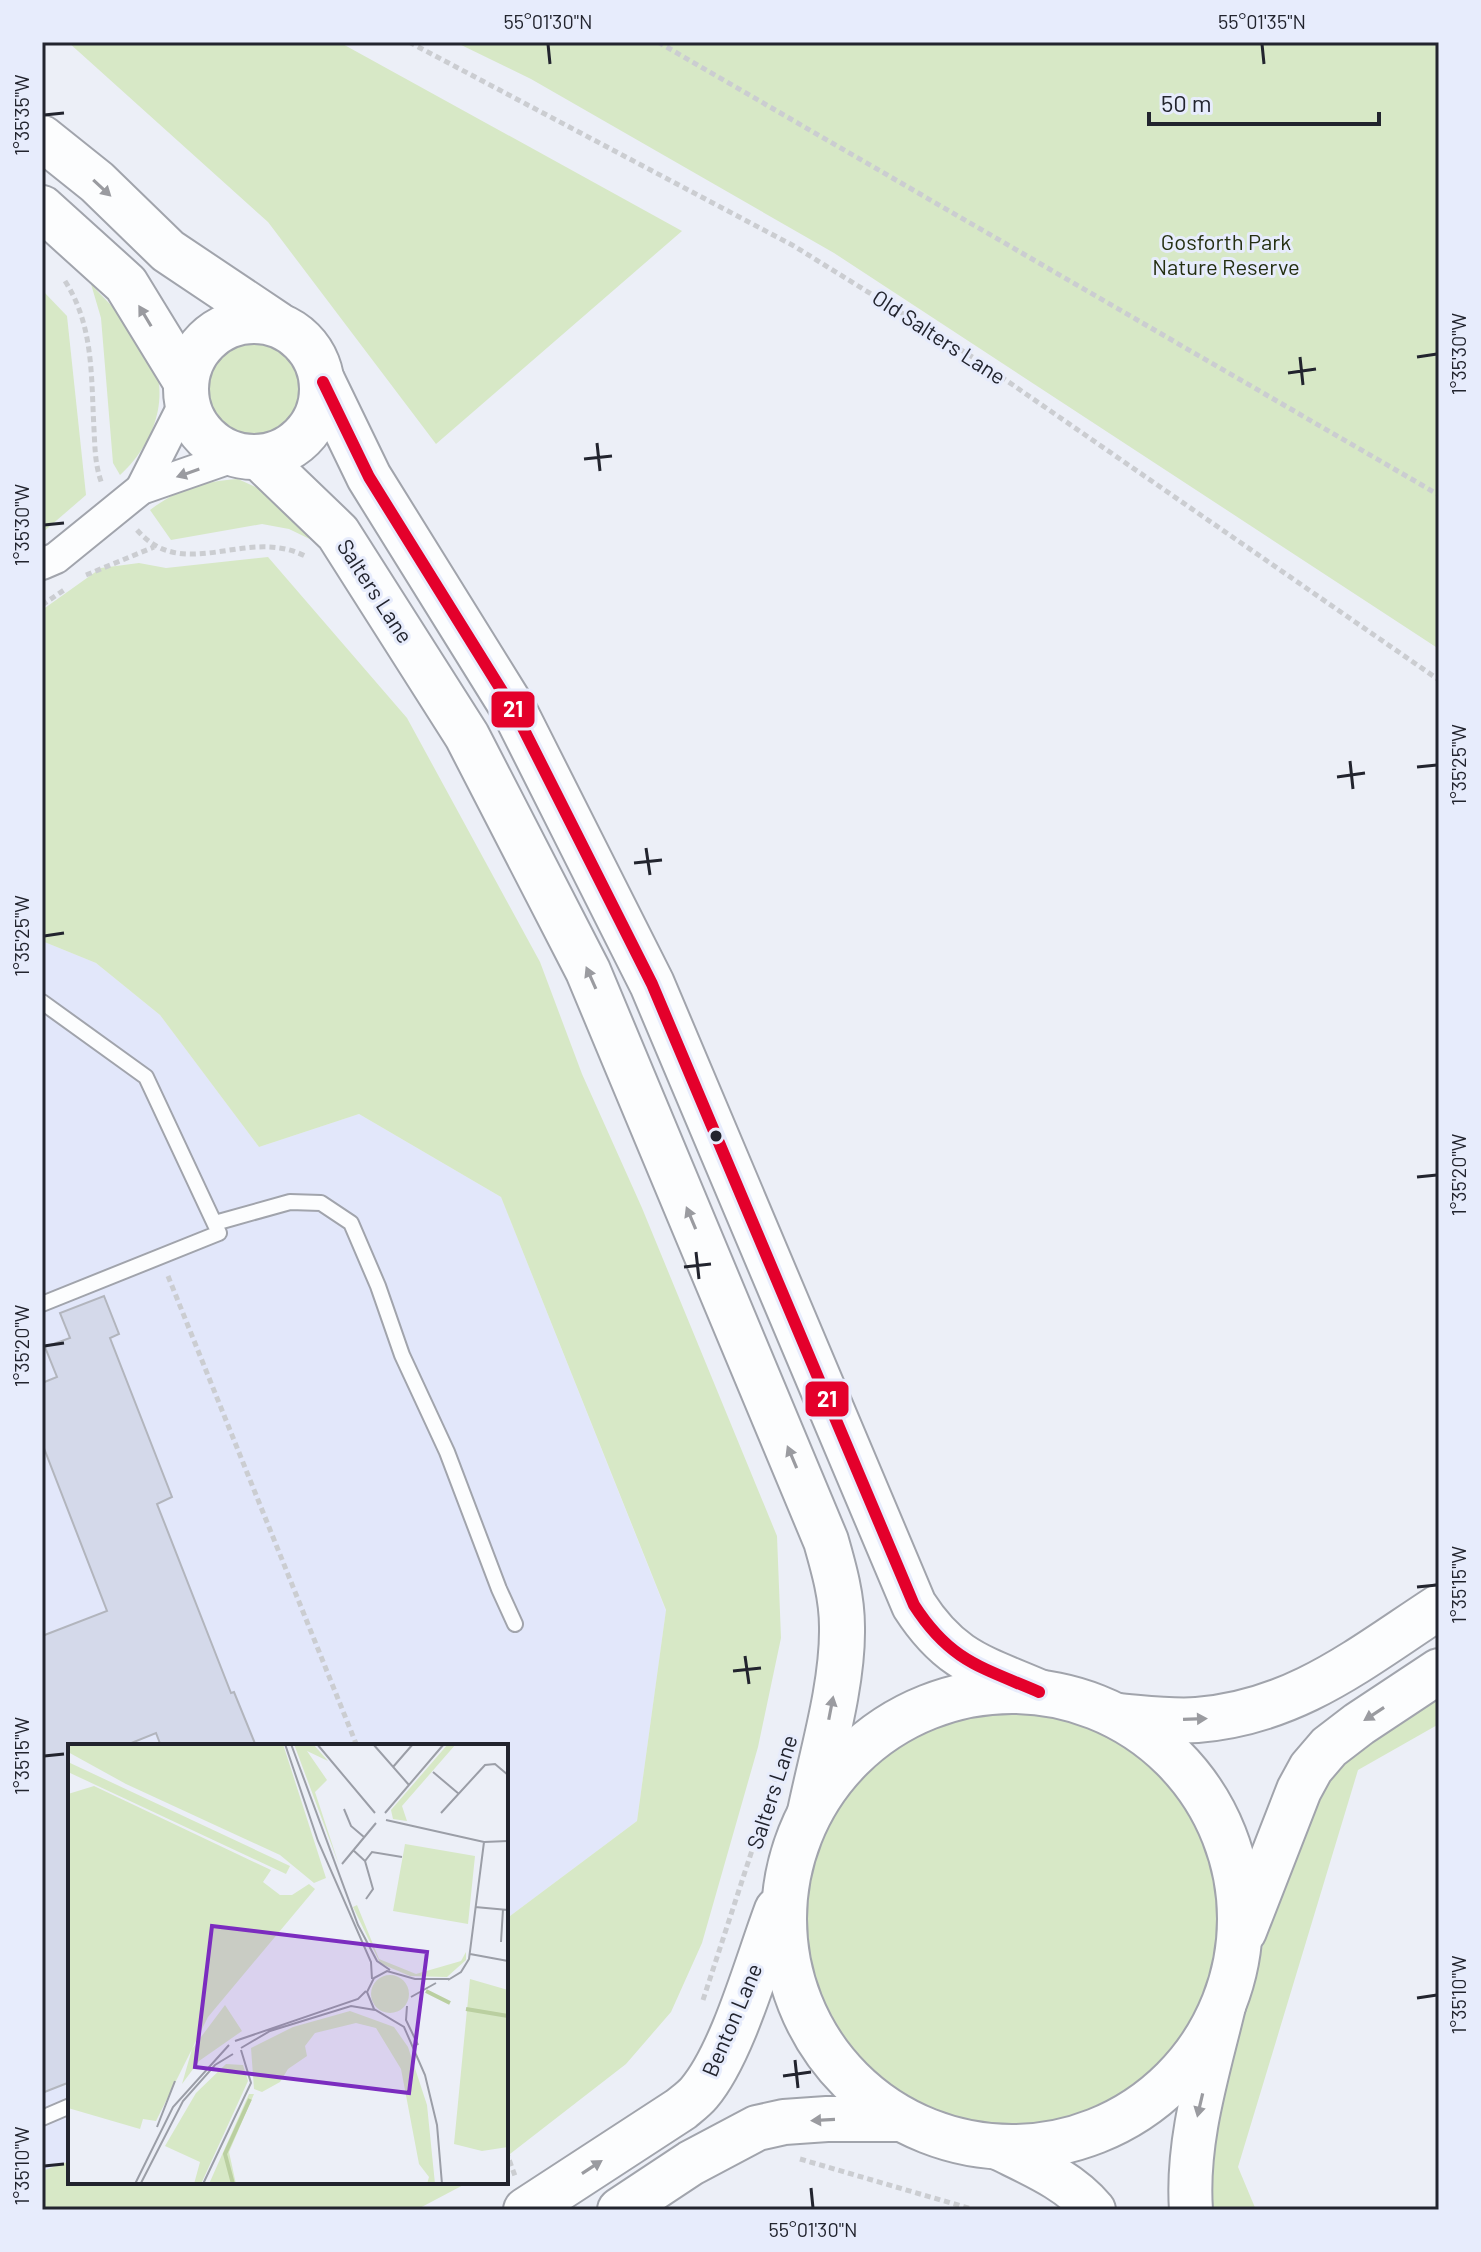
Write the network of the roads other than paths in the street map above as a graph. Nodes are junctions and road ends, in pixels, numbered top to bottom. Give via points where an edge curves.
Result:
1 (42, 138) edge
2 (42, 208) edge
3 (277, 324) junction
4 (323, 382) junction
5 (186, 391) junction
6 (248, 457) junction
7 (141, 489) junction
8 (42, 564) edge
9 (42, 1002) edge
10 (215, 1223) junction
11 (42, 1304) edge
12 (1439, 1607) edge
13 (515, 1624) dead end
14 (1439, 1671) edge
15 (1039, 1692) junction
16 (1117, 1716) junction
17 (810, 1812) junction
18 (786, 1885) junction
19 (1239, 1945) junction
20 (1225, 2002) junction
21 (68, 2107) edge
22 (42, 2118) edge
23 (901, 2119) junction
24 (998, 2148) junction
25 (526, 2210) edge
26 (620, 2210) edge
27 (1094, 2210) edge
28 (1191, 2210) edge

1 -> 3 main road via 168,251
5 -> 2 main road via 126,284
3 - 4 main road via 295,333 314,353
3 - 5 main road via 253,320 214,333 198,349
4 - 6 main road via 323,402 311,430 287,450
4 - 15 main road via 369,477 515,712 652,984 914,1605 947,1648
5 - 6 main road via 194,423 205,437 219,449
5 - 7 street
6 -> 7 street
17 -> 6 main road, Salters Lane via 840,1665 839,1587 826,1541 588,971 467,736 338,533
7 - 8 street
9 - 10 lane via 146,1077
10 - 11 lane via 219,1233
10 - 13 lane via 290,1202 321,1203 351,1223
16 -> 12 main road via 1194,1721 1273,1706 1339,1672
14 -> 19 main road via 1359,1724 1311,1768
15 - 16 main road
15 - 17 main road via 961,1696 889,1726 831,1779
16 - 19 main road via 1180,1764 1204,1795 1234,1867
17 - 18 main road
18 - 23 main road via 786,1954 807,2020 846,2077
25 -> 18 main road, Benton Lane via 699,2093 730,2036
19 - 20 main road
20 - 24 main road via 1188,2064 1135,2112 1069,2141
20 -> 28 main road via 1195,2126
21 - 22 lane
23 - 24 main road via 964,2143
23 -> 26 main road via 827,2119 757,2128
24 - 27 main road via 1055,2176

